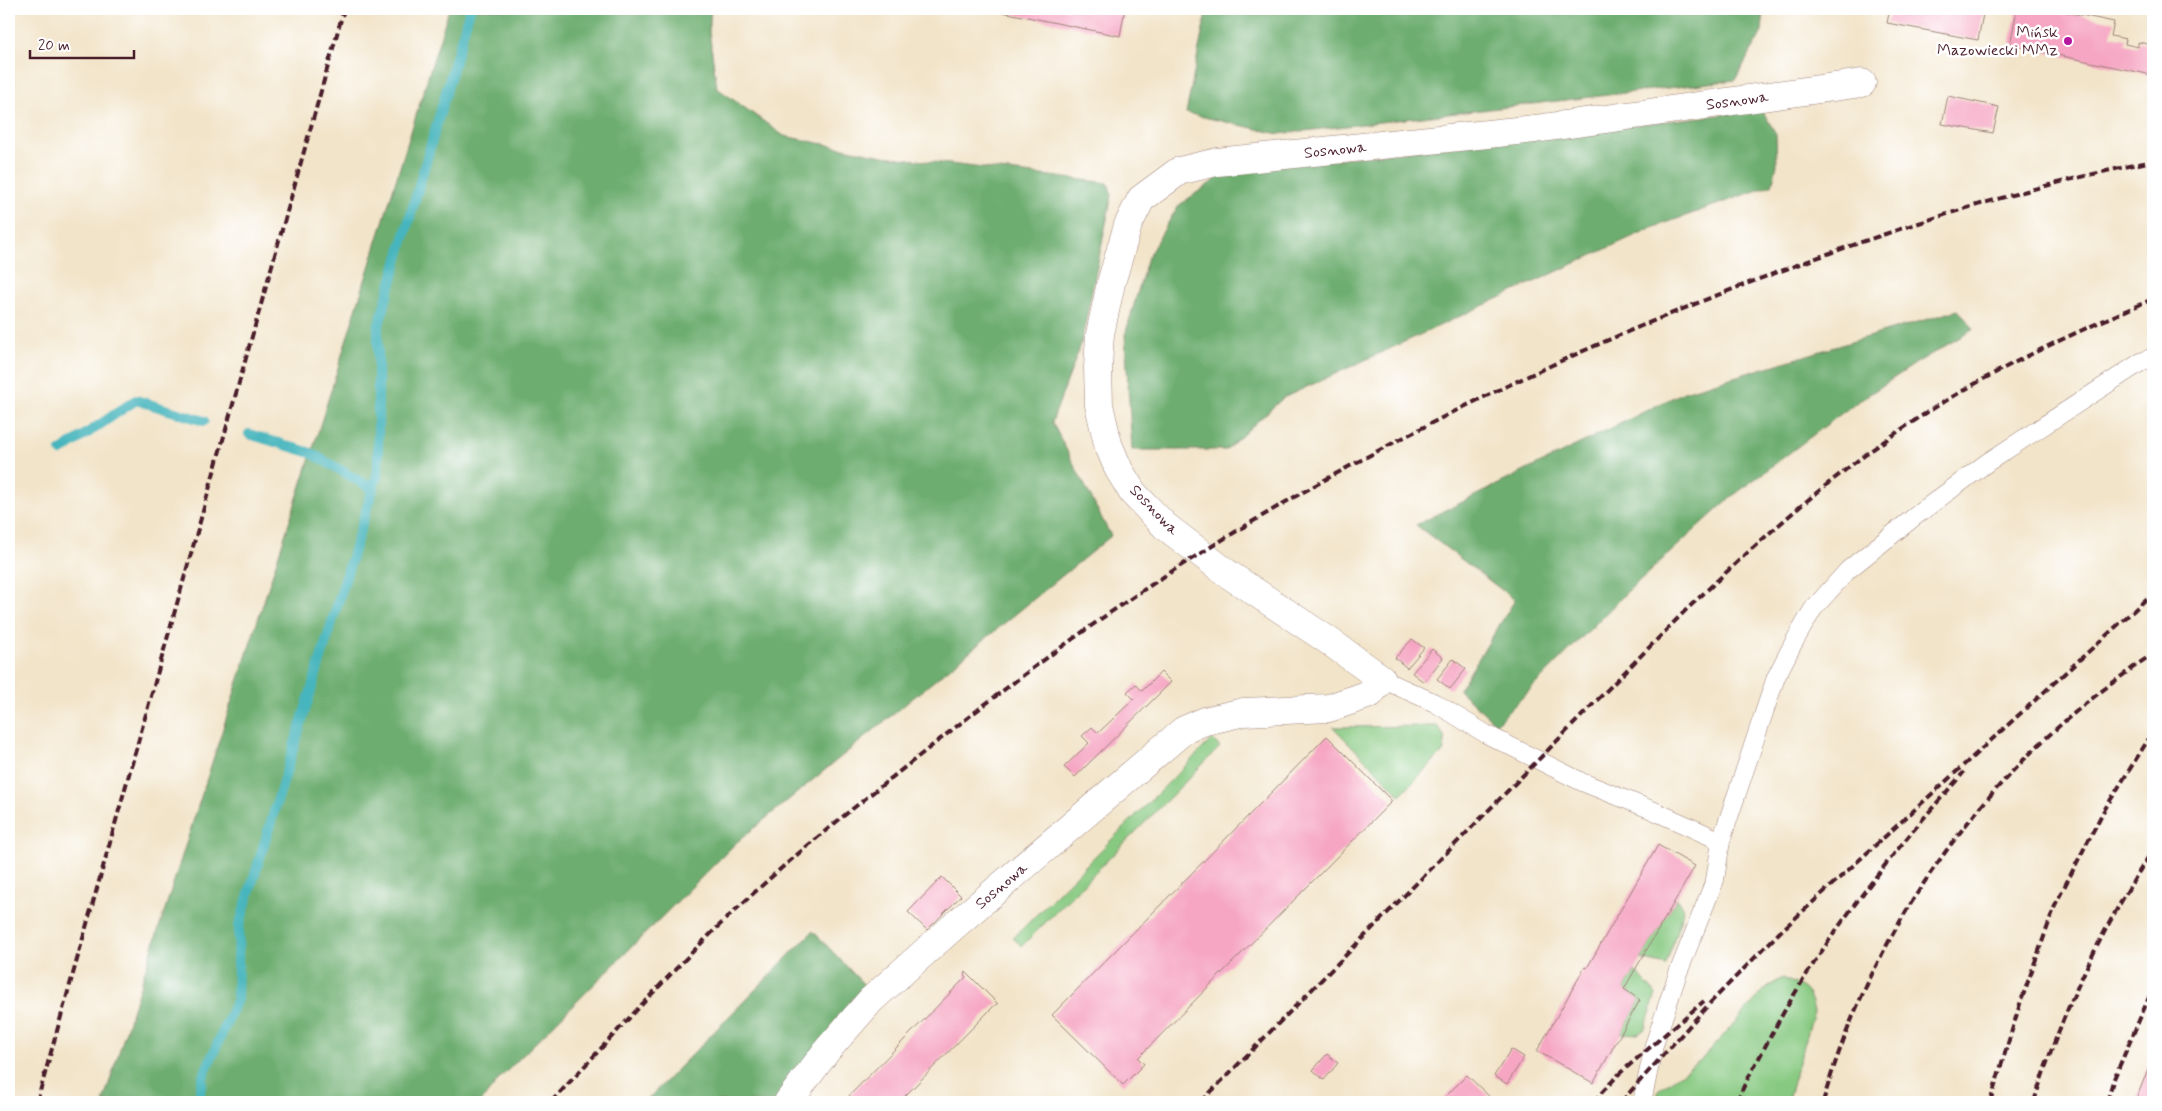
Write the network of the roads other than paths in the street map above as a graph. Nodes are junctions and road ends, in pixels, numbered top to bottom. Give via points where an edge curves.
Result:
1 (1862, 83) dead end
2 (2153, 357) edge
3 (1382, 679) junction
4 (1721, 841) junction
5 (788, 1102) edge
6 (1642, 1102) edge

1 - 3 street, Sosnowa via 1535,129 1217,162 1179,172 1141,199 1119,252 1100,334 1099,405 1108,444 1119,470 1133,493 1165,526 1228,574
2 - 4 lane via 1988,462 1848,570 1830,589 1813,609 1776,677
3 - 4 lane via 1435,703 1486,734 1582,782
3 - 5 street, Sosnowa via 1370,694 1329,708 1244,712 1205,721 1184,730 871,1000
4 - 6 lane via 1715,880 1678,973 1654,1046

